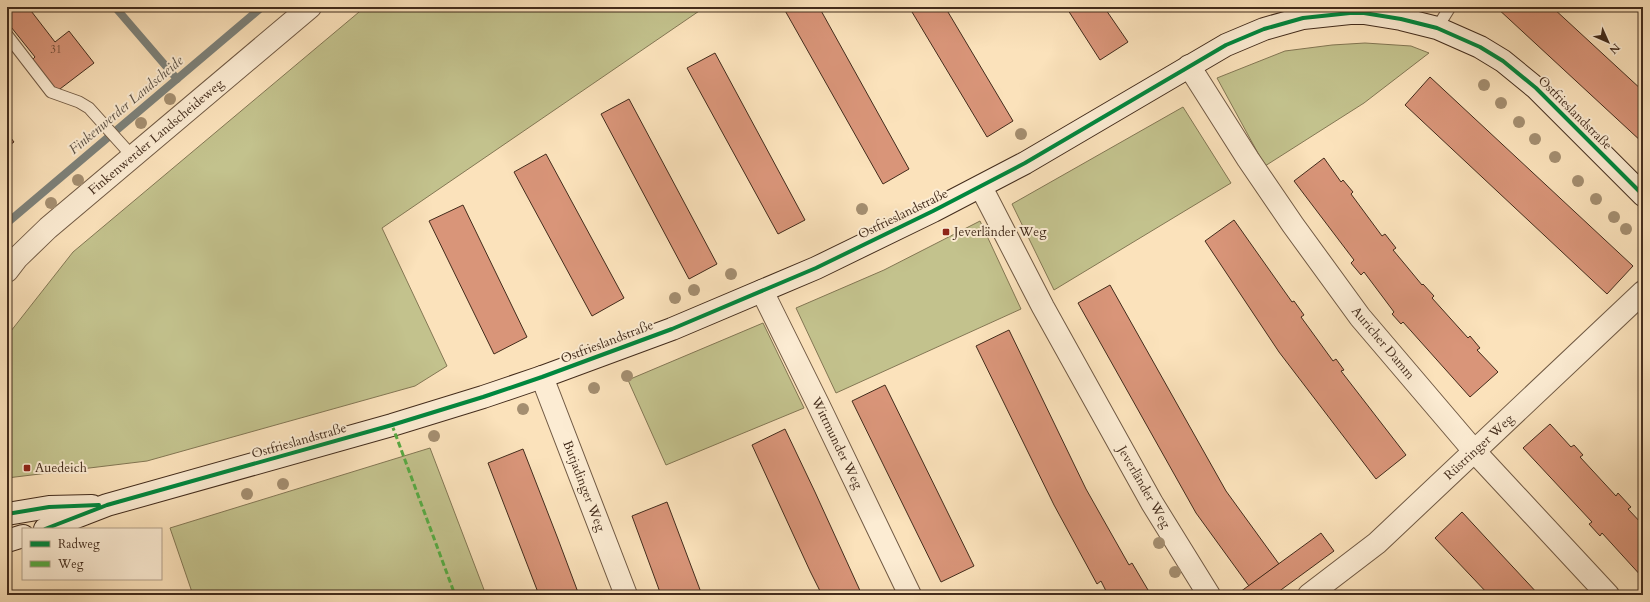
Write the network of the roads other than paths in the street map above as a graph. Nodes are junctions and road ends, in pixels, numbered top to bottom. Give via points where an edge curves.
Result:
1 (310, 7) edge
2 (1450, 7) edge
3 (1382, 11) edge
4 (1437, 28) junction
5 (7, 35) edge
6 (1189, 66) junction
7 (133, 157) junction
8 (981, 187) junction
9 (1643, 195) edge
10 (7, 271) edge
11 (762, 291) junction
12 (1643, 292) edge
13 (542, 378) junction
14 (1475, 452) junction
15 (107, 505) junction
16 (7, 514) edge
17 (48, 528) edge
18 (22, 536) edge
19 (7, 541) edge
20 (626, 595) edge
21 (910, 595) edge
22 (1209, 595) edge
23 (1309, 595) edge
24 (1608, 595) edge

1 - 7 street, Finkenwerder Landscheideweg
2 - 4 lane
3 - 4 street, Ostfrieslandstraße
3 - 6 street, Ostfrieslandstraße via 1283,22 1242,38
4 - 9 street, Ostfrieslandstraße via 1480,47 1514,68
5 - 7 lane via 51,92 89,108
6 - 8 street, Ostfrieslandstraße
6 - 14 street, Auricher Damm via 1248,159 1334,282 1360,317
7 - 10 street, Finkenwerder Landscheideweg via 48,228
8 - 11 street, Ostfrieslandstraße via 816,268
8 - 22 street, Jeverländer Weg via 1042,307 1152,503
11 - 13 street, Ostfrieslandstraße via 672,329
11 - 21 street, Wittmunder Weg
12 - 14 street, Rüstringer Weg
13 - 15 street, Ostfrieslandstraße via 392,426
13 - 20 street, Butjadinger Weg
14 - 23 street, Rüstringer Weg via 1377,543
14 - 24 street, Auricher Damm
15 - 16 street, Ostfrieslandstraße via 49,507
15 - 17 street, Ostfrieslandstraße
18 - 19 street

